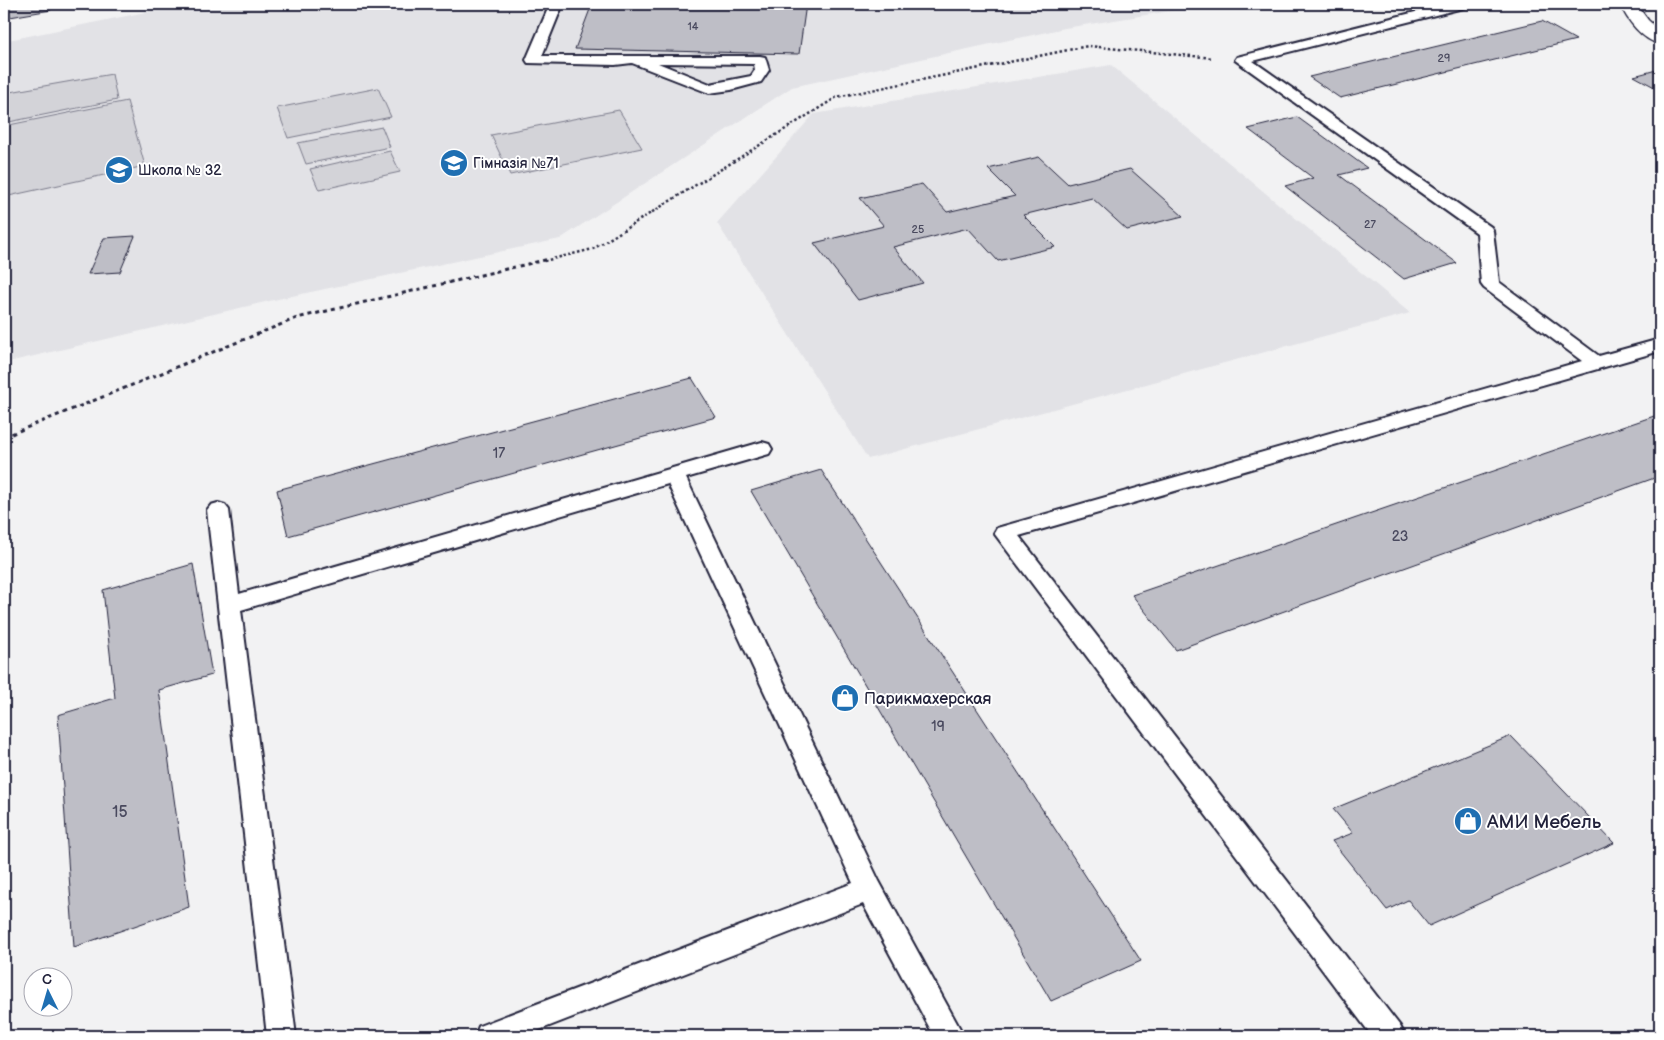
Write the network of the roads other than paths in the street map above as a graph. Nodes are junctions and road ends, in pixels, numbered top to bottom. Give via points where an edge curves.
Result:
1 (556, 4) edge
2 (1462, 4) edge
3 (1628, 4) edge
4 (1660, 39) edge
5 (634, 59) junction
6 (1660, 345) edge
7 (1596, 363) junction
8 (762, 449) dead end
9 (674, 475) junction
10 (218, 510) dead end
11 (229, 605) junction
12 (869, 889) junction
13 (280, 1036) edge
14 (489, 1036) edge
15 (950, 1036) edge
16 (1390, 1036) edge

1 - 5 lane via 533,60
2 - 7 lane via 1242,60 1485,231 1490,284
3 - 4 street via 1651,34
5 - 5 lane via 709,89 756,79 762,70 760,60
6 - 7 lane
7 - 16 lane via 1005,533
8 - 9 lane
9 - 11 lane
9 - 12 lane
10 - 11 lane
11 - 13 lane
12 - 14 lane
12 - 15 lane

